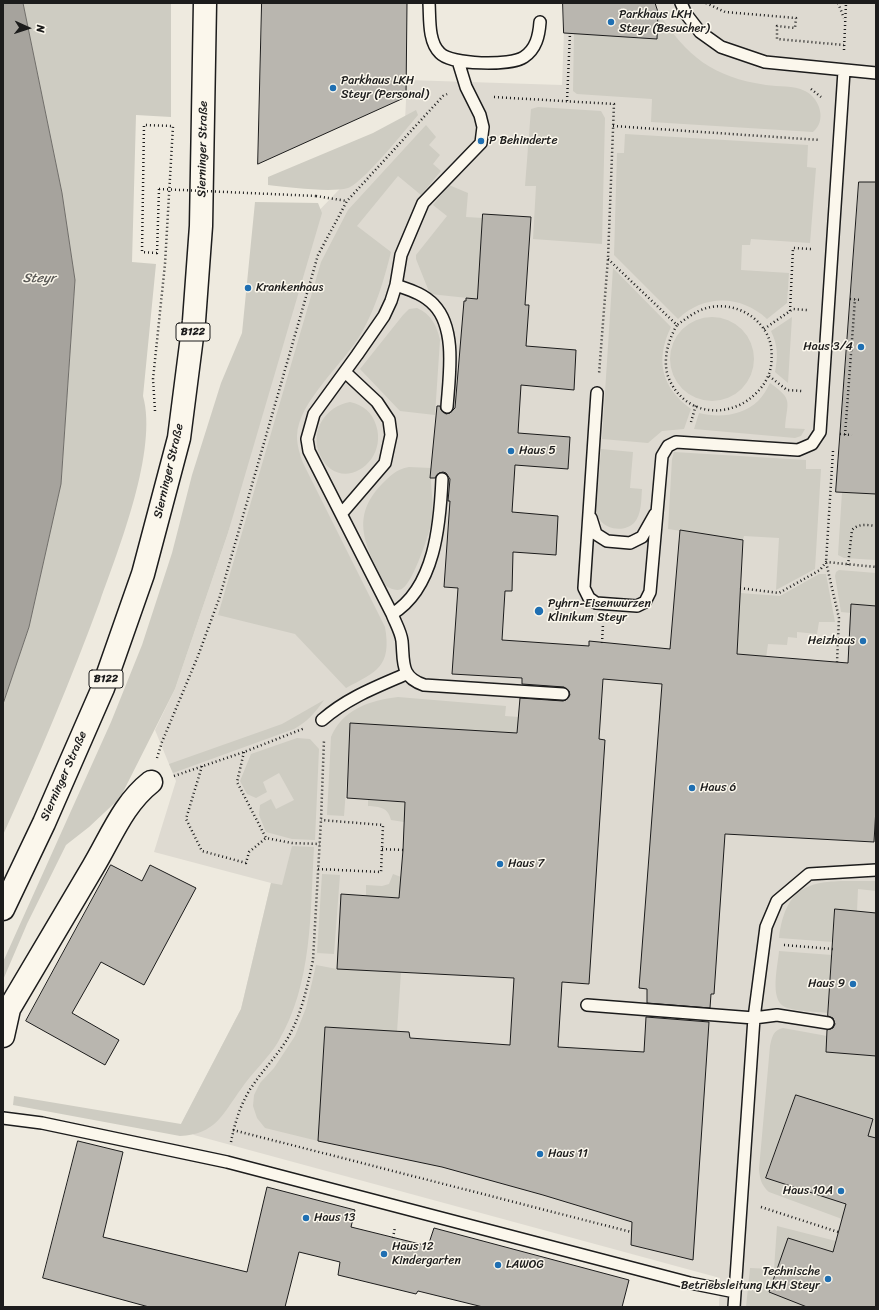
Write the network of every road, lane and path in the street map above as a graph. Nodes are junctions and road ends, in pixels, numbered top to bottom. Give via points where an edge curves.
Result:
1 (204, 3) edge
2 (429, 3) edge
3 (681, 3) edge
4 (706, 3) edge
5 (838, 3) edge
6 (846, 3) edge
7 (845, 21) junction
8 (540, 22) dead end
9 (570, 33) dead end
10 (844, 44) junction
11 (458, 61) junction
12 (844, 71) junction
13 (876, 72) edge
14 (468, 92) junction
15 (567, 101) junction
16 (613, 126) junction
17 (839, 142) junction
18 (347, 200) junction
19 (793, 248) dead end
20 (608, 258) junction
21 (396, 285) junction
22 (850, 299) dead end
23 (855, 300) junction
24 (861, 300) dead end
25 (809, 310) dead end
26 (790, 311) junction
27 (676, 325) junction
28 (764, 329) junction
29 (345, 372) junction
30 (769, 376) junction
31 (810, 392) dead end
32 (597, 393) joint
33 (843, 394) dead end
34 (848, 395) junction
35 (696, 405) junction
36 (447, 407) dead end
37 (155, 418) dead end
38 (690, 424) dead end
39 (840, 434) dead end
40 (845, 435) junction
41 (852, 435) dead end
42 (834, 449) dead end
43 (442, 479) dead end
44 (589, 510) junction
45 (657, 511) junction
46 (342, 513) junction
47 (876, 526) edge
48 (826, 562) junction
49 (848, 565) junction
50 (876, 567) edge
51 (740, 588) dead end
52 (392, 614) junction
53 (837, 662) dead end
54 (406, 674) junction
55 (563, 694) dead end
56 (322, 720) junction
57 (244, 752) junction
58 (202, 766) junction
59 (151, 782) junction
60 (321, 820) junction
61 (266, 838) junction
62 (320, 844) junction
63 (382, 849) junction
64 (403, 850) dead end
65 (318, 869) junction
66 (876, 870) edge
67 (3, 909) edge
68 (764, 943) junction
69 (833, 949) dead end
70 (587, 1005) dead end
71 (754, 1018) junction
72 (828, 1023) dead end
73 (3, 1036) edge
74 (3, 1118) edge
75 (233, 1130) junction
76 (227, 1162) junction
77 (742, 1201) junction
78 (631, 1232) dead end
79 (838, 1232) dead end
80 (735, 1292) junction
81 (734, 1307) edge

1 - 67 main road, Sierninger Straße / B122 via 201,234 194,321 179,438 143,574 103,688
2 - 11 lane via 432,40 439,53
3 - 12 lane via 700,32 721,47 765,62
4 - 10 path via 725,12 796,18 795,28 777,26 777,39
5 - 7 path
6 - 7 path
7 - 10 path
8 - 11 lane via 539,34 533,48 524,57 512,62
9 - 15 path
10 - 12 path
11 - 14 lane
12 - 13 lane
12 - 17 lane
14 - 15 path
14 - 18 path via 443,96
14 - 21 lane via 483,127 480,143 423,203 401,254
15 - 16 path via 614,104
16 - 17 path
16 - 20 path
17 - 45 lane via 820,432 812,444 798,450 676,442 668,446 662,456
18 - 37 path, bridge via 316,196 159,189 156,253 142,252 144,125 173,126 165,264 153,379
18 - 59 path via 318,255 220,596 162,742
19 - 26 path
20 - 27 path
20 - 32 path
21 - 29 lane via 384,316
21 - 36 lane via 423,296 440,313 449,345
22 - 23 path
23 - 24 path
23 - 34 path
25 - 26 path
26 - 28 path
27 - 28 path via 701,310 723,306 753,316
27 - 35 path via 666,353 666,368 671,383 679,393
28 - 30 path via 770,345 772,366
29 - 46 lane via 314,414 307,439 316,467
29 - 46 lane via 377,402 389,420 391,435 386,463
30 - 31 path via 787,390
30 - 35 path via 754,396 732,409 708,410
32 - 44 lane
33 - 34 path
34 - 40 path
35 - 38 path
39 - 40 path
40 - 41 path
42 - 48 path
43 - 52 lane via 441,511 432,555 412,598 404,607
44 - 45 lane via 596,534 607,541 630,543 642,536
44 - 45 lane via 584,588 589,598 596,603 636,606 645,602 650,592
46 - 52 lane
47 - 49 path via 856,526 852,530
48 - 49 path
48 - 51 path via 820,570 779,593
48 - 53 path via 839,618
49 - 50 path
52 - 54 lane via 402,639 402,659
54 - 55 lane via 415,682 424,685
54 - 56 lane via 350,699
56 - 57 path
56 - 60 path via 324,747
57 - 58 path
57 - 61 path via 237,782
58 - 59 path via 169,779
58 - 61 path via 186,819 202,851 246,863 249,852
59 - 73 main road via 139,791 118,820 9,1009
60 - 62 path
60 - 63 path via 383,825
61 - 62 path via 292,843
62 - 65 path
63 - 64 path
63 - 65 path via 381,872
65 - 75 path via 313,960 300,1011 286,1041 252,1087 235,1119
66 - 68 lane via 809,874 777,901 766,927
68 - 69 path
68 - 71 lane
70 - 71 lane
71 - 72 lane via 777,1014
71 - 77 lane
74 - 76 lane via 42,1122
75 - 76 path
75 - 78 path
76 - 80 lane via 690,1283
77 - 79 path
77 - 80 lane
80 - 81 lane

